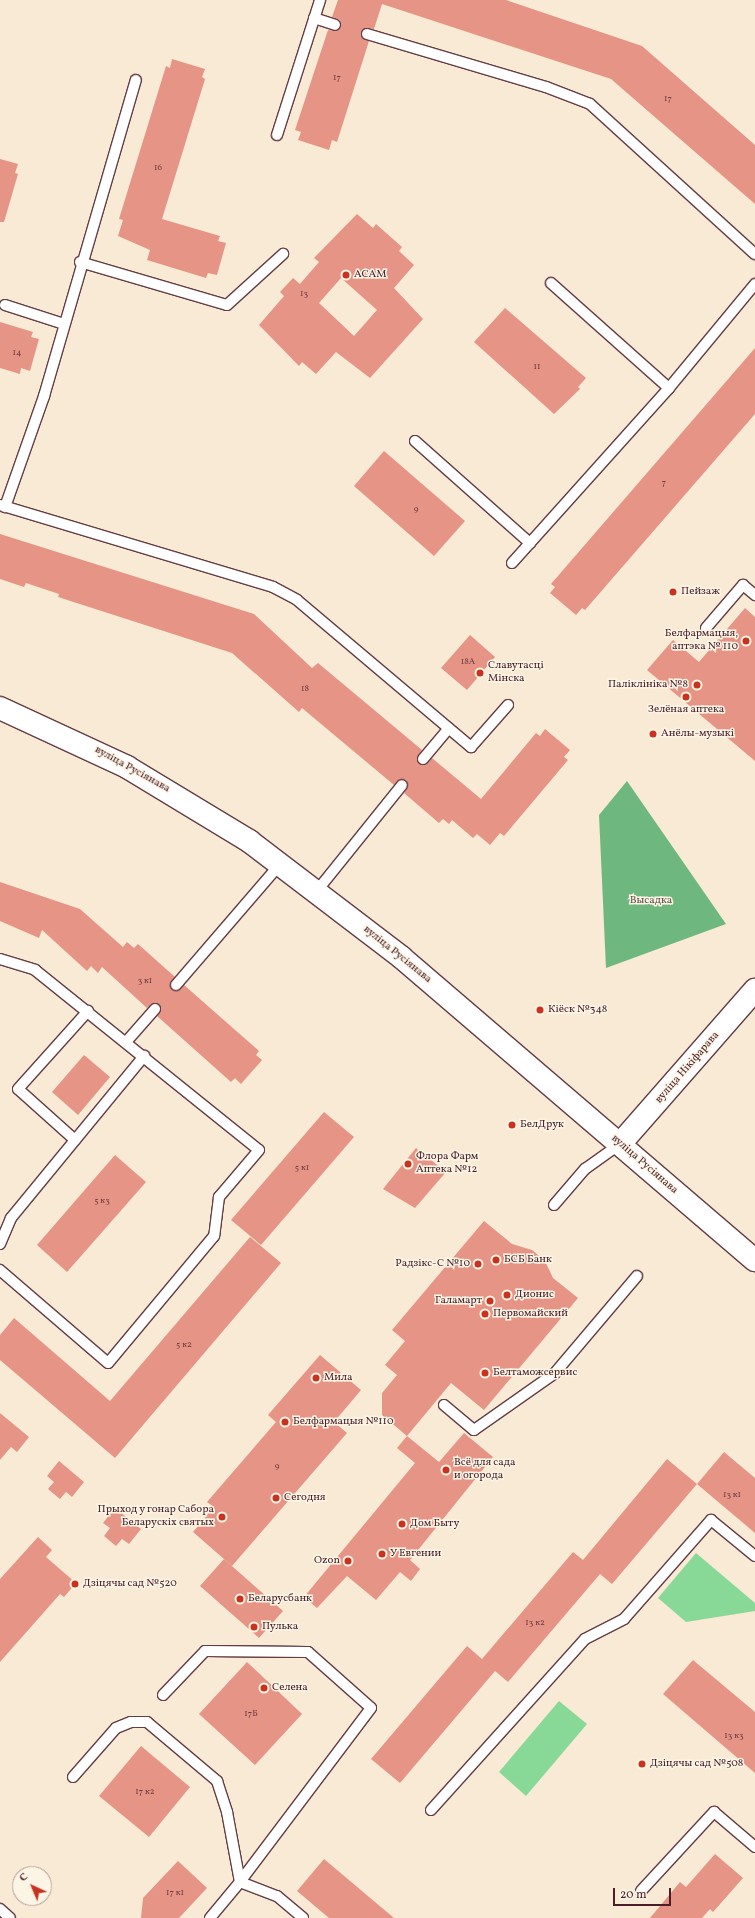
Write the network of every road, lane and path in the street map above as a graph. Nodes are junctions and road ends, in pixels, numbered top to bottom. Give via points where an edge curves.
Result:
1 (320, 0) edge
2 (314, 18) junction
3 (335, 25) dead end
4 (367, 34) dead end
5 (136, 80) dead end
6 (277, 135) dead end
7 (283, 254) dead end
8 (755, 254) edge
9 (80, 262) junction
10 (551, 283) dead end
11 (755, 284) edge
12 (5, 305) dead end
13 (64, 324) junction
14 (669, 388) junction
15 (415, 441) dead end
16 (3, 506) edge
17 (530, 543) junction
18 (512, 563) dead end
19 (755, 595) edge
20 (706, 628) dead end
21 (508, 705) dead end
22 (0, 708) edge
23 (449, 728) junction
24 (423, 759) dead end
25 (402, 785) dead end
26 (280, 864) junction
27 (316, 892) junction
28 (0, 959) edge
29 (176, 985) dead end
30 (755, 990) edge
31 (155, 1009) dead end
32 (88, 1011) junction
33 (126, 1042) junction
34 (144, 1056) junction
35 (75, 1140) junction
36 (620, 1144) junction
37 (554, 1205) dead end
38 (0, 1244) edge
39 (755, 1260) edge
40 (0, 1270) edge
41 (637, 1276) dead end
42 (444, 1405) dead end
43 (755, 1556) edge
44 (163, 1695) dead end
45 (73, 1777) dead end
46 (431, 1810) dead end
47 (755, 1847) edge
48 (240, 1882) junction
49 (641, 1891) dead end
50 (0, 1909) edge
51 (10, 1918) edge
52 (210, 1918) edge
53 (303, 1918) edge

1 - 2 lane
2 - 3 lane
2 - 6 lane
4 - 8 lane via 546,87 590,104
5 - 9 lane
7 - 9 lane via 227,305
9 - 13 lane
10 - 14 lane
11 - 14 lane
12 - 13 lane
13 - 16 lane
14 - 17 lane
15 - 17 lane
16 - 23 lane via 260,581 297,600
17 - 18 lane
19 - 20 lane via 743,584
21 - 23 lane via 471,746
22 - 26 main road, вуліца Русіянава via 127,767 209,815
23 - 24 lane
25 - 27 lane
26 - 27 main road, вуліца Русіянава
26 - 29 lane
27 - 36 main road, вуліца Русіянава via 401,957
28 - 32 lane via 36,970
30 - 36 main road, вуліца Нікіфарава
31 - 33 lane
32 - 33 lane
32 - 35 lane via 18,1089
33 - 34 lane
34 - 35 lane
34 - 40 lane via 259,1150 219,1197 214,1236 108,1363
35 - 38 lane via 11,1218
36 - 37 lane via 585,1169
36 - 39 main road, вуліца Русіянава
41 - 42 lane via 555,1374 474,1430
43 - 46 lane via 711,1520 624,1619 585,1639
44 - 48 lane via 205,1651 308,1652 371,1708
45 - 48 lane via 116,1728 130,1722 147,1722 217,1780 227,1810
47 - 49 lane via 714,1812
48 - 52 lane
48 - 53 lane via 277,1896
50 - 51 lane

